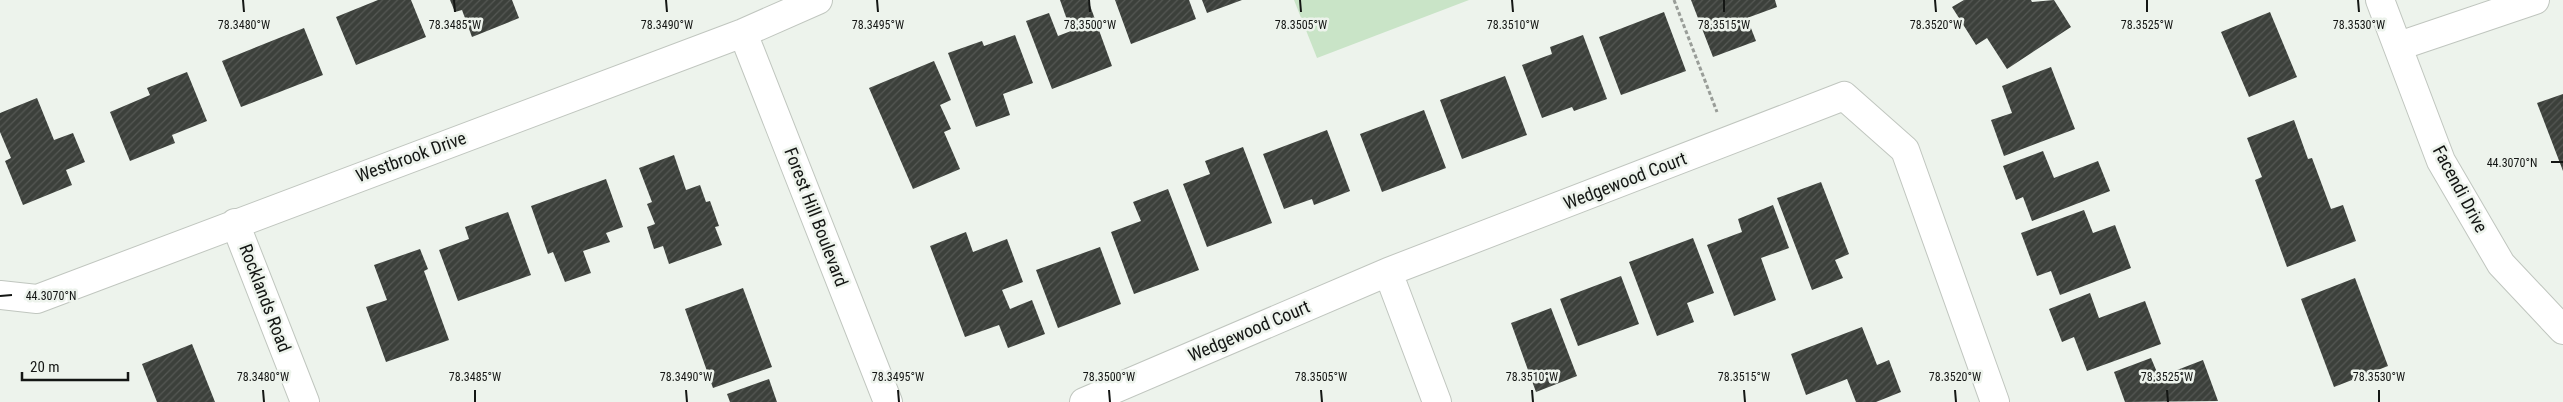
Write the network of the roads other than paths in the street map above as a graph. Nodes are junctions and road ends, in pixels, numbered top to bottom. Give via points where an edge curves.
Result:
1 (818, 0) edge
2 (2380, 0) edge
3 (2535, 0) edge
4 (743, 33) junction
5 (2399, 46) junction
6 (235, 223) junction
7 (1388, 272) junction
8 (0, 295) edge
9 (2563, 330) edge
10 (305, 402) edge
11 (888, 402) edge
12 (1084, 402) edge
13 (1437, 402) edge
14 (1995, 402) edge

1 - 4 street, Westbrook Drive
2 - 5 street, Facendi Drive
3 - 5 street
4 - 6 street, Westbrook Drive
4 - 11 street, Forest Hill Boulevard
5 - 9 street, Facendi Drive via 2440,161 2501,264
6 - 8 street, Westbrook Drive via 37,299
6 - 10 street, Rocklands Road
7 - 12 street, Wedgewood Court
7 - 13 street
7 - 14 street, Wedgewood Court via 1844,96 1905,150

